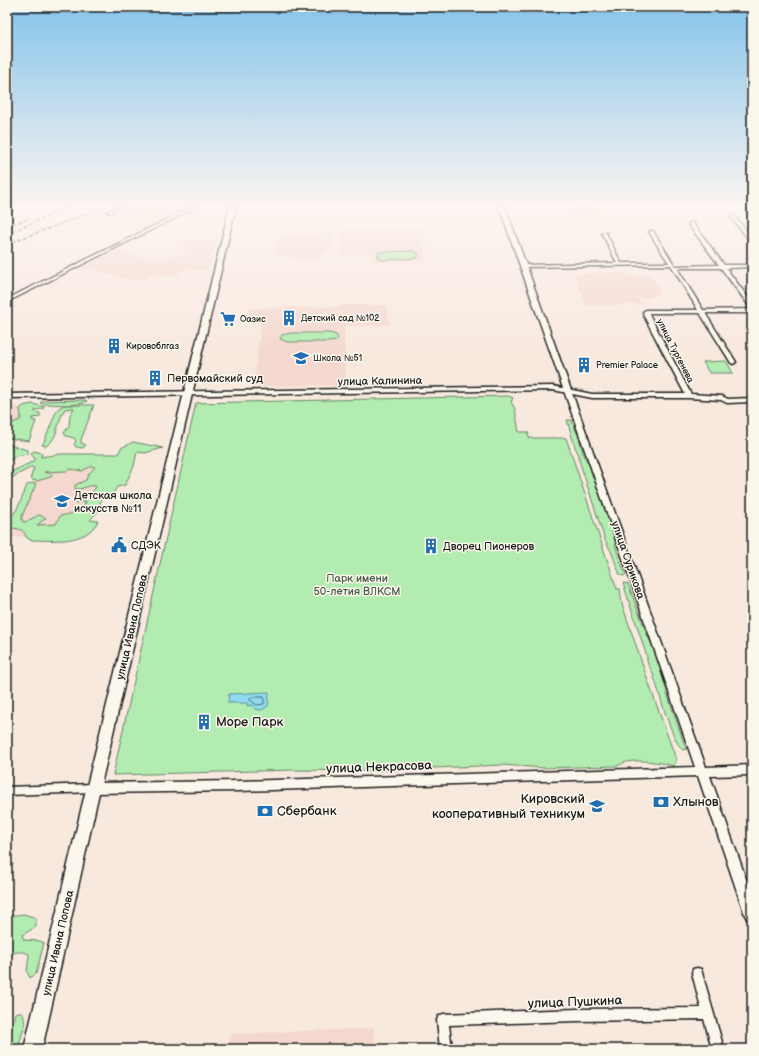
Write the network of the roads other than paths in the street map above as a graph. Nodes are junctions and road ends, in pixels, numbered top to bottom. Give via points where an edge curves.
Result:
1 (98, 255) edge
2 (221, 255) edge
3 (519, 255) edge
4 (615, 255) edge
5 (666, 255) edge
6 (714, 255) edge
7 (620, 264) junction
8 (523, 266) junction
9 (673, 266) junction
10 (752, 266) edge
11 (723, 267) junction
12 (7, 301) edge
13 (752, 306) edge
14 (752, 310) edge
15 (702, 312) junction
16 (733, 362) dead end
17 (568, 391) junction
18 (188, 394) junction
19 (7, 396) edge
20 (689, 396) junction
21 (752, 400) edge
22 (752, 770) edge
23 (702, 771) junction
24 (94, 788) junction
25 (7, 791) edge
26 (752, 915) edge
27 (697, 973) dead end
28 (708, 1012) junction
29 (33, 1049) edge
30 (446, 1049) edge
31 (718, 1049) edge

1 - 12 street
2 - 18 main road, улица Ивана Попова
3 - 8 street, улица Сурикова
4 - 7 street
5 - 9 street
6 - 11 street
7 - 8 street
7 - 9 street
8 - 17 street, улица Сурикова
9 - 11 street
9 - 15 street
10 - 11 street
11 - 13 street
14 - 15 street
15 - 16 street
15 - 20 street, улица Тургенева via 646,312
17 - 18 street, улица Калинина via 553,388
17 - 20 street, улица Калинина via 592,396
17 - 23 street, улица Сурикова
18 - 19 street, улица Калинина
18 - 24 main road, улица Ивана Попова
20 - 21 street, улица Калинина via 722,398 727,401
22 - 23 street, улица Некрасова
23 - 24 street, улица Некрасова via 239,786
23 - 26 street, улица Сурикова
24 - 25 street, улица Некрасова
24 - 29 main road, улица Ивана Попова
27 - 28 street
28 - 30 street, улица Пушкина via 443,1020
28 - 31 street

